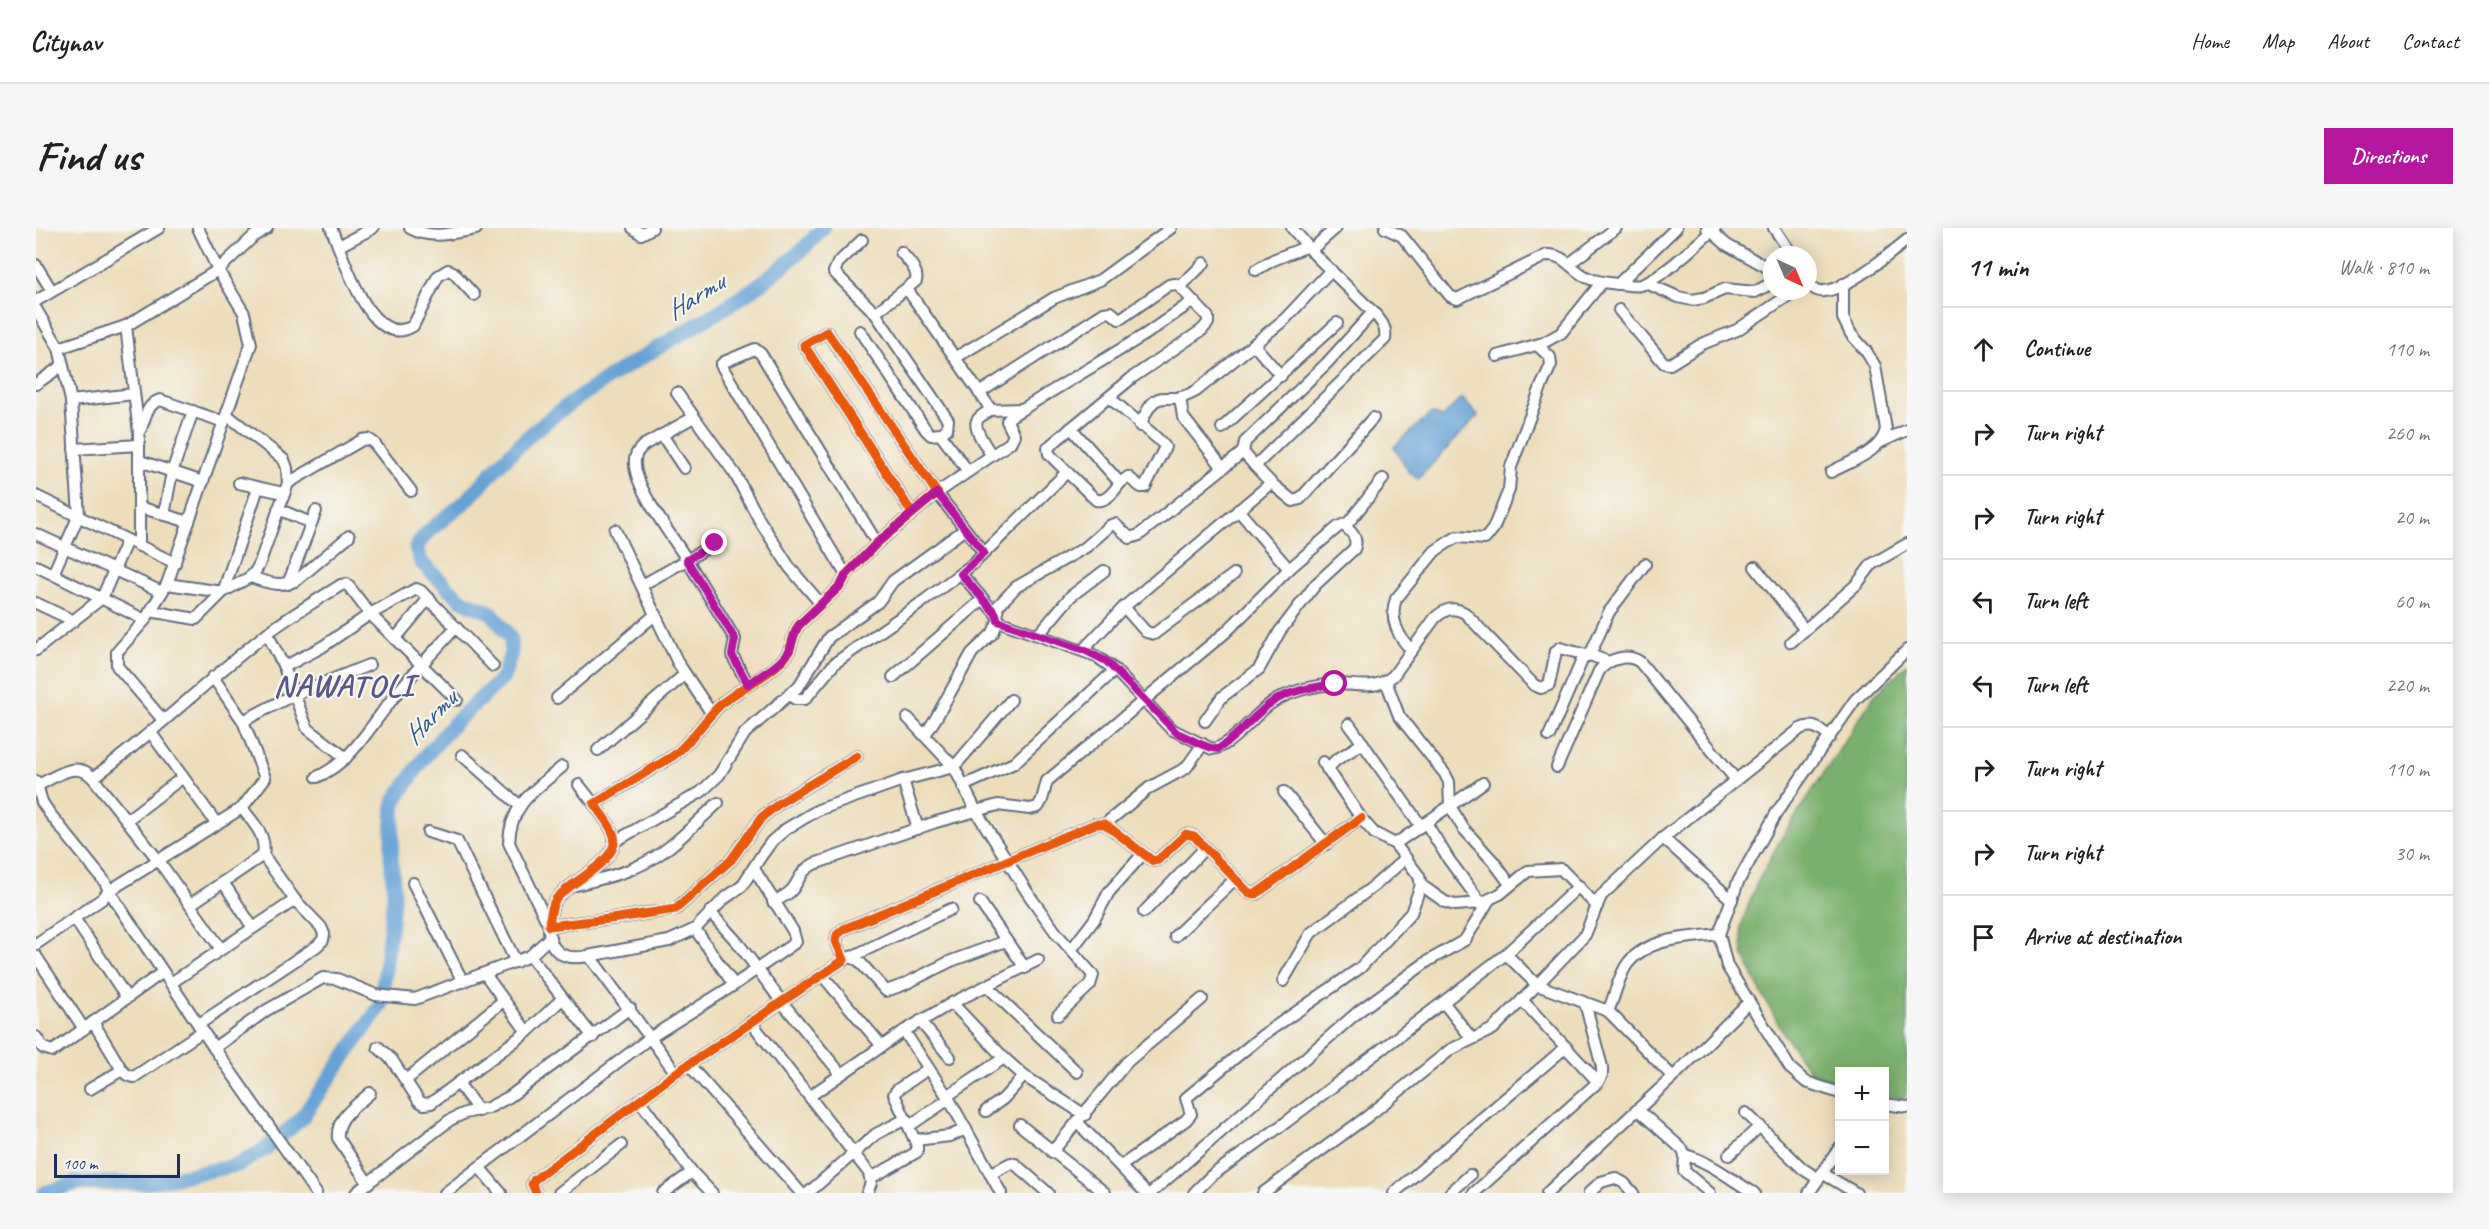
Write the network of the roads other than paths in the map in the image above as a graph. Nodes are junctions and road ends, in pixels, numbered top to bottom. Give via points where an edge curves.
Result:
1 (159, 228) edge
2 (198, 228) edge
3 (267, 228) edge
4 (331, 228) edge
5 (373, 228) edge
6 (410, 228) edge
7 (633, 228) edge
8 (652, 228) edge
9 (1171, 228) edge
10 (1292, 228) edge
11 (1336, 228) edge
12 (1385, 228) edge
13 (1616, 228) edge
14 (1676, 228) edge
15 (1774, 228) edge
16 (476, 229) edge
17 (1711, 229) edge
18 (1403, 232) edge
19 (862, 240) dead end
20 (1907, 240) edge
21 (339, 246) junction
22 (1786, 246) edge
23 (1309, 248) junction
24 (901, 252) dead end
25 (1204, 263) dead end
26 (1569, 264) junction
27 (36, 265) edge
28 (1763, 265) edge
29 (218, 270) junction
30 (1257, 270) dead end
31 (1330, 270) junction
32 (1602, 282) junction
33 (1646, 283) junction
34 (1618, 284) junction
35 (1843, 284) junction
36 (1180, 287) junction
37 (1763, 288) edge
38 (907, 289) junction
39 (52, 291) junction
40 (1817, 291) edge
41 (474, 296) dead end
42 (1782, 300) edge
43 (36, 301) edge
44 (1193, 301) junction
45 (36, 309) edge
46 (1619, 310) dead end
47 (1373, 312) junction
48 (874, 313) junction
49 (1337, 323) dead end
50 (126, 327) junction
51 (860, 331) dead end
52 (1254, 345) junction
53 (1537, 345) junction
54 (59, 348) junction
55 (1497, 356) dead end
56 (955, 358) junction
57 (63, 365) junction
58 (1281, 376) junction
59 (36, 384) edge
60 (677, 393) dead end
61 (979, 393) junction
62 (134, 394) junction
63 (1109, 397) junction
64 (1180, 398) junction
65 (71, 401) junction
66 (1022, 409) junction
67 (989, 410) junction
68 (193, 411) junction
69 (694, 417) junction
70 (1373, 418) dead end
71 (225, 419) junction
72 (1140, 426) junction
73 (1071, 428) junction
74 (1222, 428) dead end
75 (1907, 430) edge
76 (139, 433) junction
77 (940, 434) junction
78 (662, 435) junction
79 (1881, 442) junction
80 (140, 445) junction
81 (74, 449) junction
82 (1243, 452) junction
83 (991, 455) junction
84 (140, 461) junction
85 (1255, 466) junction
86 (684, 468) dead end
87 (1223, 468) junction
88 (968, 471) junction
89 (172, 472) junction
90 (1067, 472) junction
91 (1831, 472) dead end
92 (1383, 479) dead end
93 (203, 482) junction
94 (239, 483) dead end
95 (1120, 483) junction
96 (1271, 483) junction
97 (258, 488) junction
98 (286, 488) junction
99 (411, 491) dead end
100 (937, 493) junction
101 (36, 496) edge
102 (139, 507) junction
103 (278, 509) junction
104 (1238, 510) junction
105 (316, 511) dead end
106 (912, 513) junction
107 (79, 515) junction
108 (164, 515) junction
109 (189, 522) junction
110 (311, 523) junction
111 (1344, 525) junction
112 (615, 530) dead end
113 (964, 530) junction
114 (36, 534) edge
115 (349, 536) dead end
116 (127, 540) junction
117 (715, 543) dead end
118 (877, 543) junction
119 (1907, 543) edge
120 (138, 546) junction
121 (65, 547) junction
122 (984, 553) junction
123 (687, 560) junction
124 (175, 562) junction
125 (1645, 564) dead end
126 (36, 566) edge
127 (1755, 567) dead end
128 (1289, 569) junction
129 (114, 570) junction
130 (1104, 571) dead end
131 (53, 574) junction
132 (961, 574) junction
133 (1234, 574) dead end
134 (846, 575) junction
135 (250, 577) junction
136 (288, 584) junction
137 (642, 585) junction
138 (164, 588) junction
139 (223, 592) junction
140 (102, 598) junction
141 (429, 598) junction
142 (983, 599) junction
143 (36, 603) edge
144 (821, 604) junction
145 (1124, 607) junction
146 (370, 614) junction
147 (656, 614) junction
148 (148, 616) junction
149 (997, 617) junction
150 (74, 621) junction
151 (456, 627) junction
152 (1805, 630) junction
153 (267, 633) junction
154 (1039, 634) junction
155 (395, 639) junction
156 (1791, 642) dead end
157 (36, 650) edge
158 (1084, 650) junction
159 (1412, 650) junction
160 (1907, 650) edge
161 (1588, 655) junction
162 (1609, 662) junction
163 (369, 665) dead end
164 (422, 665) junction
165 (493, 666) dead end
166 (284, 667) junction
167 (1115, 670) junction
168 (685, 674) junction
169 (213, 677) junction
170 (893, 677) dead end
171 (1386, 681) junction
172 (748, 684) junction
173 (790, 693) junction
174 (293, 694) junction
175 (557, 699) dead end
176 (457, 700) dead end
177 (1011, 700) dead end
178 (1144, 701) junction
179 (712, 714) junction
180 (908, 718) dead end
181 (163, 720) junction
182 (243, 721) junction
183 (1206, 721) dead end
184 (1349, 723) dead end
185 (151, 733) junction
186 (925, 735) junction
187 (1549, 736) dead end
188 (1830, 737) junction
189 (1364, 743) junction
190 (1203, 744) junction
191 (598, 750) dead end
192 (462, 755) dead end
193 (857, 756) dead end
194 (346, 758) junction
195 (562, 767) dead end
196 (954, 767) junction
197 (1557, 767) dead end
198 (183, 777) junction
199 (317, 777) dead end
200 (93, 778) junction
201 (903, 780) junction
202 (1736, 780) junction
203 (1483, 783) dead end
204 (37, 784) edge
205 (579, 786) dead end
206 (963, 786) junction
207 (1284, 792) dead end
208 (718, 802) dead end
209 (594, 804) junction
210 (519, 806) junction
211 (1450, 806) junction
212 (242, 808) junction
213 (976, 811) junction
214 (1361, 818) junction
215 (127, 820) junction
216 (217, 824) junction
217 (1105, 824) junction
218 (1423, 824) junction
219 (918, 829) junction
220 (428, 832) dead end
221 (1663, 838) junction
222 (614, 842) junction
223 (1326, 844) junction
224 (1395, 844) junction
225 (1205, 848) junction
226 (263, 855) junction
227 (1142, 855) junction
228 (1406, 858) junction
229 (159, 861) junction
230 (1008, 862) junction
231 (754, 869) junction
232 (1235, 879) junction
233 (223, 882) junction
234 (413, 883) dead end
235 (1510, 884) junction
236 (1421, 885) junction
237 (569, 886) junction
238 (1579, 886) junction
239 (109, 891) junction
240 (295, 900) junction
241 (1732, 900) junction
242 (773, 902) junction
243 (980, 902) dead end
244 (1485, 902) junction
245 (191, 904) junction
246 (1597, 906) junction
247 (951, 909) dead end
248 (710, 912) junction
249 (1144, 912) dead end
250 (74, 918) junction
251 (549, 926) junction
252 (253, 928) junction
253 (695, 929) junction
254 (1719, 933) junction
255 (1174, 936) dead end
256 (548, 939) junction
257 (1006, 941) junction
258 (36, 944) edge
259 (221, 950) junction
260 (1071, 950) junction
261 (1506, 954) junction
262 (36, 956) edge
263 (530, 956) junction
264 (588, 956) junction
265 (847, 959) junction
266 (1038, 960) dead end
267 (516, 962) junction
268 (1025, 968) junction
269 (757, 969) junction
270 (163, 972) junction
271 (485, 974) junction
272 (822, 975) junction
273 (1283, 981) dead end
274 (463, 982) junction
275 (171, 983) junction
276 (734, 985) junction
277 (1537, 985) junction
278 (987, 987) junction
279 (127, 998) junction
280 (562, 999) junction
281 (1202, 999) dead end
282 (1522, 1000) junction
283 (503, 1001) junction
284 (781, 1001) junction
285 (1749, 1002) junction
286 (952, 1003) junction
287 (1444, 1003) junction
288 (1586, 1003) junction
289 (630, 1008) junction
290 (1608, 1011) junction
291 (1058, 1015) dead end
292 (920, 1021) junction
293 (751, 1022) junction
294 (89, 1025) junction
295 (201, 1028) junction
296 (904, 1031) junction
297 (527, 1032) junction
298 (36, 1037) edge
299 (593, 1037) junction
300 (651, 1037) junction
301 (1472, 1039) junction
302 (882, 1046) junction
303 (378, 1047) dead end
304 (1566, 1047) junction
305 (214, 1048) junction
306 (951, 1057) dead end
307 (1004, 1058) junction
308 (689, 1065) junction
309 (928, 1069) junction
310 (122, 1070) junction
311 (1077, 1072) dead end
312 (676, 1073) junction
313 (841, 1074) junction
314 (1024, 1076) junction
315 (1673, 1077) junction
316 (406, 1080) junction
317 (1598, 1082) junction
318 (458, 1083) junction
319 (90, 1089) dead end
320 (1835, 1092) edge
321 (370, 1093) dead end
322 (810, 1096) junction
323 (948, 1097) junction
324 (640, 1101) junction
325 (1889, 1105) edge
326 (1907, 1107) edge
327 (1638, 1110) junction
328 (479, 1111) junction
329 (986, 1111) dead end
330 (1746, 1113) dead end
331 (1081, 1119) junction
332 (907, 1123) junction
333 (1020, 1125) dead end
334 (1760, 1126) junction
335 (966, 1129) junction
336 (915, 1140) junction
337 (621, 1145) dead end
338 (1052, 1152) junction
339 (1835, 1153) edge
340 (853, 1154) junction
341 (1685, 1155) junction
342 (1730, 1155) dead end
343 (1121, 1166) junction
344 (479, 1167) junction
345 (692, 1173) junction
346 (990, 1174) junction
347 (1470, 1175) dead end
348 (1821, 1176) junction
349 (871, 1178) junction
350 (368, 1183) junction
351 (313, 1188) edge
352 (808, 1192) edge
353 (1266, 1192) edge
354 (302, 1193) edge
355 (356, 1193) edge
356 (445, 1193) edge
357 (501, 1193) edge
358 (536, 1193) edge
359 (559, 1193) edge
360 (663, 1193) edge
361 (712, 1193) edge
362 (867, 1193) edge
363 (1001, 1193) edge
364 (1048, 1193) edge
365 (1105, 1193) edge
366 (1146, 1193) edge
367 (1151, 1193) edge
368 (1194, 1193) edge
369 (1394, 1193) edge
370 (1450, 1193) edge
371 (1474, 1193) edge
372 (1547, 1193) edge
373 (1589, 1193) edge
374 (1633, 1193) edge
375 (1710, 1193) edge
376 (1754, 1193) edge
377 (1809, 1193) edge
378 (1856, 1193) edge

1 - 39 street
2 - 29 street
3 - 29 street
4 - 21 street
5 - 21 street
6 - 16 street via 441,236
7 - 8 street via 641,234
9 - 56 street via 1100,280 1054,298
10 - 23 street
11 - 23 street
12 - 18 street
13 - 26 street
14 - 34 street
15 - 22 street
17 - 28 street via 1736,251
17 - 33 street
18 - 26 street via 1450,296 1457,299 1547,255
19 - 48 street via 834,272
20 - 35 street via 1872,268
21 - 41 street via 356,292 368,310 393,330 399,332 413,326 443,272 453,272
23 - 30 street
23 - 31 street
24 - 38 street via 917,276
25 - 36 street
26 - 32 street via 1585,277
27 - 39 street
29 - 50 street
29 - 71 street via 244,313 251,344
31 - 47 street
31 - 52 street via 1285,320
32 - 34 street
32 - 53 street via 1561,333
33 - 34 street
33 - 37 street via 1692,300 1725,289 1755,292
35 - 40 street via 1827,292
35 - 79 street via 1843,318 1875,366 1886,429
36 - 44 street
36 - 61 street via 1169,285 1119,319 1111,312 1104,313
38 - 48 street
38 - 56 street
39 - 43 street
42 - 46 street via 1737,330 1702,344 1670,364 1664,363
44 - 63 street via 1208,317 1207,326
44 - 66 street
45 - 54 street
47 - 82 street via 1245,442
47 - 85 street via 1386,327 1385,339
48 - 77 street via 948,420 947,429
49 - 58 street
50 - 54 street
50 - 62 street
51 - 77 street via 926,430 931,435
52 - 58 street
52 - 64 street via 1196,391
53 - 55 street
53 - 159 street via 1550,357 1551,365 1511,467 1509,490 1493,529 1485,539 1457,537 1436,551 1396,599 1397,630 1402,642
54 - 57 street
56 - 61 street
57 - 59 street
57 - 65 street
58 - 74 street
60 - 69 street
61 - 67 street
62 - 65 street
62 - 76 street
63 - 72 street
63 - 73 street
64 - 72 street via 1152,401
64 - 87 street via 1183,417
65 - 81 street
66 - 67 street
66 - 83 street via 1007,421 1013,440
67 - 83 street via 976,423 976,429
68 - 71 street
68 - 76 street via 160,400 153,402
68 - 89 street
69 - 78 street
69 - 144 street via 735,474 790,568
70 - 96 street via 1300,499 1293,501
71 - 93 street
71 - 98 street via 284,460
72 - 95 street via 1165,447 1144,487 1128,477
73 - 90 street via 1048,448
73 - 95 street
75 - 79 street
76 - 80 street
77 - 88 street
78 - 86 street
78 - 123 street via 638,451 636,476
79 - 91 street
80 - 81 street
80 - 84 street
81 - 107 street
82 - 85 street
82 - 87 street
83 - 88 street
84 - 89 street
84 - 102 street
85 - 96 street
87 - 149 street via 1139,535 1130,538 1115,524 1111,525 1086,547 1016,587 997,607
88 - 100 street
89 - 93 street
89 - 108 street
90 - 95 street via 1100,501
90 - 122 street
92 - 111 street
93 - 109 street
94 - 97 street
96 - 104 street
97 - 98 street
97 - 139 street
98 - 99 street via 362,440 369,440
98 - 103 street
100 - 106 street
100 - 106 street via 827,332 804,345
100 - 113 street
101 - 107 street
102 - 108 street
102 - 120 street
103 - 110 street
103 - 135 street via 259,565
104 - 128 street
104 - 145 street
105 - 110 street
106 - 118 street
107 - 116 street
107 - 121 street
108 - 109 street
109 - 124 street
110 - 136 street
111 - 128 street
111 - 183 street via 1355,537 1354,549 1316,584 1280,631 1259,669 1222,697
112 - 137 street
113 - 122 street
113 - 173 street via 893,581 879,602 829,637 806,676
114 - 121 street
115 - 136 street
116 - 120 street
116 - 129 street
117 - 123 street
118 - 134 street
118 - 134 street via 761,354 749,350 724,362 721,365
119 - 152 street via 1872,564 1857,584
120 - 124 street
121 - 129 street
121 - 131 street
122 - 132 street
123 - 137 street
123 - 172 street via 735,639 732,655
124 - 138 street
125 - 161 street via 1609,612
126 - 131 street
127 - 152 street
128 - 178 street via 1227,632
129 - 138 street
129 - 140 street
130 - 154 street via 1071,596
131 - 140 street
132 - 142 street
132 - 173 street via 835,663 805,699 795,699
133 - 145 street via 1158,633 1146,632
134 - 144 street
135 - 136 street via 279,586
135 - 139 street
137 - 147 street
138 - 139 street
138 - 148 street
139 - 148 street via 196,619
140 - 148 street
140 - 150 street
141 - 146 street via 416,589
141 - 151 street
141 - 155 street
142 - 149 street
142 - 170 street
143 - 150 street
144 - 172 street via 794,631 786,656
145 - 158 street
146 - 153 street via 347,584 341,585
146 - 155 street
146 - 166 street
147 - 168 street
147 - 175 street
148 - 181 street via 117,652 115,661
149 - 154 street
149 - 186 street via 993,633 972,653
150 - 157 street
151 - 164 street
151 - 165 street
152 - 156 street
153 - 166 street
153 - 169 street
154 - 158 street
155 - 164 street
158 - 167 street
159 - 161 street via 1436,618 1451,609 1465,613 1540,688 1549,685 1560,648
159 - 171 street
160 - 188 street via 1855,700
161 - 162 street
161 - 187 street via 1583,658
162 - 197 street via 1599,671
162 - 202 street via 1629,657 1640,662
163 - 174 street
164 - 176 street
164 - 194 street
166 - 174 street
167 - 178 street
167 - 206 street via 1014,764
168 - 179 street
168 - 191 street
169 - 181 street
169 - 182 street
171 - 190 street via 1368,687 1335,684 1296,692 1270,704 1218,749
171 - 211 street via 1399,716 1446,774
172 - 179 street
173 - 222 street via 746,732 702,792
174 - 182 street
174 - 194 street via 307,728
177 - 196 street
178 - 190 street via 1171,729
178 - 213 street via 1047,782 1038,807 998,805
179 - 209 street via 673,756
180 - 186 street
181 - 185 street
182 - 212 street via 265,778
184 - 189 street
185 - 198 street
185 - 200 street
186 - 196 street
188 - 202 street via 1808,725
188 - 241 street via 1765,830
189 - 214 street via 1325,765
189 - 218 street
190 - 217 street via 1186,768 1149,788
192 - 210 street
193 - 251 street via 762,817 730,860 676,909
194 - 199 street
195 - 210 street
196 - 201 street
196 - 206 street
198 - 215 street
198 - 216 street
200 - 204 street via 88,771 74,768
200 - 215 street
201 - 219 street
201 - 231 street via 818,810 786,829 772,841
202 - 221 street
203 - 211 street
204 - 239 street via 42,802
205 - 209 street
206 - 213 street
207 - 223 street
208 - 237 street via 649,861 619,874
209 - 222 street via 609,826
210 - 251 street via 509,843
211 - 218 street
211 - 235 street via 1463,828
212 - 216 street
212 - 226 street via 264,838
213 - 219 street
213 - 230 street
214 - 223 street
214 - 224 street via 1374,833
215 - 229 street
216 - 229 street
217 - 227 street
217 - 230 street via 1095,824
218 - 224 street
218 - 244 street
219 - 242 street via 805,868 794,888
220 - 267 street via 457,841
221 - 241 street
221 - 246 street via 1601,896
222 - 237 street via 607,858
223 - 232 street via 1256,894 1249,893
224 - 228 street
225 - 227 street via 1194,836 1186,834 1158,860
225 - 232 street
225 - 249 street
226 - 233 street
226 - 240 street
227 - 260 street via 1109,892
228 - 236 street
228 - 273 street via 1311,933
229 - 239 street
229 - 245 street
230 - 260 street
230 - 265 street via 844,929 837,934 836,941
231 - 242 street
231 - 248 street via 742,886
232 - 255 street
233 - 245 street
233 - 252 street
234 - 274 street
235 - 238 street via 1528,871 1561,869
235 - 244 street
236 - 244 street via 1455,905
236 - 343 street via 1411,913 1375,955 1204,1081 1186,1098 1191,1114 1186,1120
237 - 251 street via 555,900
238 - 246 street
238 - 261 street
239 - 250 street
239 - 270 street
240 - 252 street
240 - 295 street via 321,927 323,940
241 - 254 street
242 - 269 street via 796,942
243 - 257 street
244 - 367 street via 1465,940 1428,961 1359,1011
245 - 259 street
246 - 277 street via 1586,935
247 - 265 street
248 - 253 street
248 - 269 street
250 - 258 street
250 - 279 street
251 - 256 street
252 - 259 street
253 - 264 street via 669,941
253 - 276 street
254 - 285 street via 1727,966
254 - 290 street via 1657,943 1642,950 1627,964
256 - 263 street
256 - 264 street via 566,957
257 - 265 street via 886,991 858,960
257 - 268 street
259 - 275 street
260 - 291 street via 1093,980
261 - 277 street
261 - 287 street
262 - 294 street
263 - 267 street
263 - 280 street
264 - 289 street
265 - 272 street
266 - 268 street
267 - 271 street
268 - 278 street
269 - 276 street
269 - 284 street
270 - 275 street
270 - 279 street
271 - 274 street
271 - 283 street
272 - 284 street
272 - 302 street
274 - 305 street via 404,1000 323,978 267,1010
275 - 295 street
276 - 300 street
277 - 282 street
277 - 288 street
278 - 286 street
278 - 311 street
279 - 294 street
280 - 297 street
280 - 299 street
281 - 331 street via 1127,1062
282 - 301 street via 1493,1029
282 - 304 street
283 - 297 street
283 - 316 street
284 - 293 street
284 - 313 street
285 - 315 street
285 - 320 street via 1790,1068 1806,1082
286 - 292 street
286 - 307 street
287 - 301 street
287 - 368 street via 1211,1176
288 - 290 street
288 - 317 street via 1602,1067
289 - 299 street
289 - 300 street
290 - 315 street
292 - 296 street
292 - 306 street
293 - 308 street
293 - 322 street
294 - 298 street via 53,1051 43,1048
294 - 310 street
295 - 305 street
295 - 310 street via 140,1075 134,1077
296 - 302 street
296 - 309 street
297 - 318 street
299 - 328 street via 509,1097
300 - 312 street
300 - 344 street
301 - 353 street via 1450,1050
302 - 313 street
303 - 316 street
304 - 317 street
304 - 369 street
305 - 351 street
307 - 314 street
307 - 323 street
308 - 312 street
308 - 352 street
309 - 323 street
309 - 332 street via 894,1094
310 - 319 street
312 - 324 street
313 - 322 street
314 - 329 street
314 - 331 street
315 - 327 street
316 - 318 street via 424,1104
317 - 371 street
318 - 328 street
321 - 350 street via 340,1121 338,1129 338,1138
322 - 340 street
323 - 332 street
323 - 335 street
324 - 345 street
324 - 358 street via 534,1180
325 - 326 street
327 - 341 street
327 - 372 street
328 - 350 street via 450,1120
330 - 334 street
331 - 338 street
331 - 343 street
332 - 336 street
332 - 340 street via 876,1134
333 - 338 street
334 - 342 street
334 - 348 street via 1803,1168
335 - 336 street via 950,1136
335 - 346 street
336 - 349 street via 915,1154
337 - 359 street
338 - 365 street
339 - 348 street
340 - 349 street
340 - 352 street
341 - 375 street via 1684,1171
341 - 376 street
343 - 366 street
344 - 356 street
344 - 357 street
345 - 360 street
345 - 361 street
346 - 363 street
346 - 364 street via 1016,1164
347 - 370 street
348 - 377 street
348 - 378 street
349 - 362 street
350 - 355 street
351 - 354 street
373 - 374 street via 1600,1182 1615,1178

